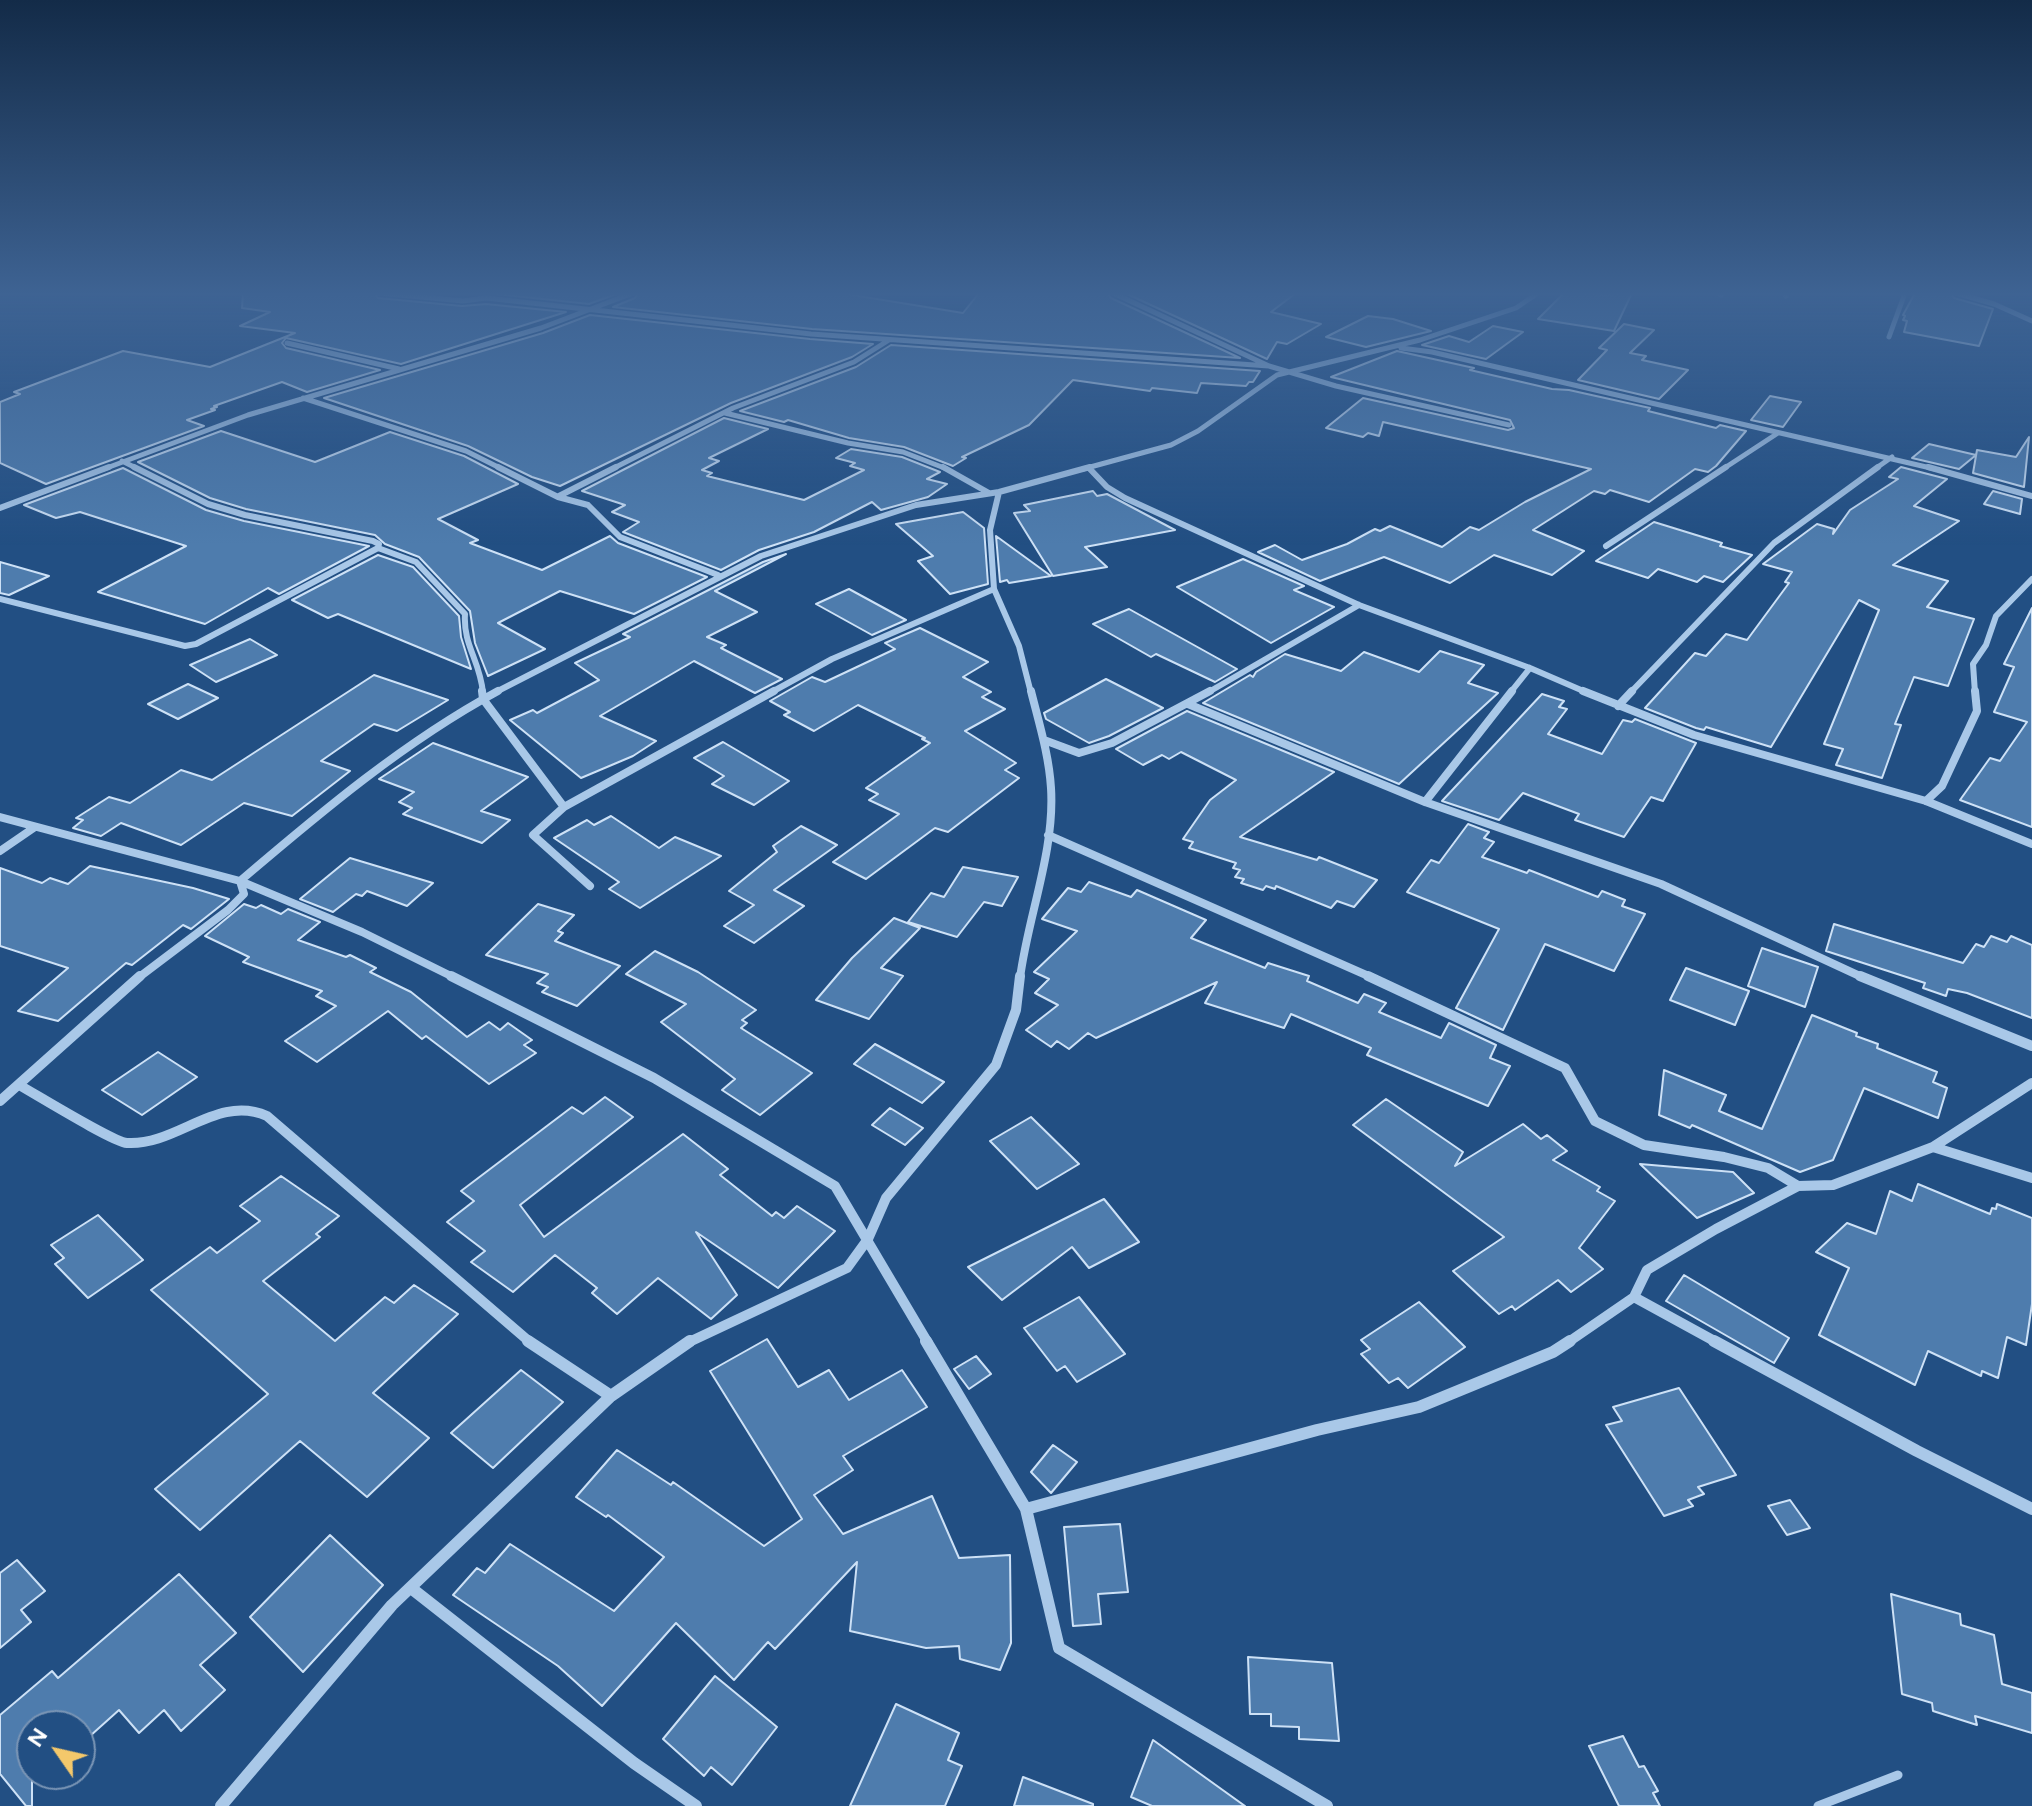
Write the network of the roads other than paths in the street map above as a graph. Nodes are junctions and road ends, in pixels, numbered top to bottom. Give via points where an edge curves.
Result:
1 (372, 377) edge
2 (815, 377) edge
3 (1276, 377) edge
4 (1309, 377) edge
5 (1546, 377) edge
6 (302, 398) junction
7 (724, 413) junction
8 (1509, 425) dead end
9 (1778, 433) junction
10 (1892, 457) junction
11 (122, 461) junction
12 (1089, 468) junction
13 (999, 492) junction
14 (990, 493) junction
15 (2032, 496) edge
16 (558, 497) junction
17 (0, 508) edge
18 (1606, 546) dead end
19 (378, 548) junction
20 (718, 575) junction
21 (2032, 579) edge
22 (994, 589) junction
23 (0, 599) edge
24 (1359, 605) junction
25 (1530, 668) junction
26 (483, 699) junction
27 (1188, 704) junction
28 (1618, 706) junction
29 (1044, 740) junction
30 (1926, 801) junction
31 (1425, 802) junction
32 (564, 807) junction
33 (0, 817) edge
34 (35, 827) junction
35 (1048, 835) junction
36 (2032, 844) edge
37 (0, 851) edge
38 (240, 881) junction
39 (590, 886) dead end
40 (2032, 1046) edge
41 (2032, 1083) edge
42 (19, 1085) junction
43 (1, 1099) edge
44 (1933, 1147) junction
45 (2032, 1178) edge
46 (1798, 1186) junction
47 (868, 1239) junction
48 (1634, 1297) junction
49 (611, 1396) junction
50 (1026, 1509) junction
51 (2032, 1509) edge
52 (411, 1588) junction
53 (1898, 1775) dead end
54 (221, 1806) edge
55 (696, 1806) edge
56 (1327, 1806) edge
57 (1818, 1806) edge

1 - 6 street
2 - 7 street
3 - 12 street via 1184,440
4 - 8 street
5 - 9 street
6 - 11 street
6 - 16 street via 466,451
7 - 14 street via 903,452
7 - 16 street
9 - 10 street
9 - 18 street
10 - 15 street
10 - 28 street via 1774,543
11 - 17 street
11 - 19 street via 208,504 373,541
12 - 13 street
12 - 24 street via 1107,487 1136,504
13 - 14 street
13 - 22 street via 990,530
14 - 20 street via 916,505
16 - 20 street via 588,505 620,537
19 - 23 street via 185,646
19 - 26 street via 416,562 465,614 464,634 481,670
20 - 26 street
21 - 30 street via 1996,616 1973,664 1977,711 1942,786
22 - 29 street via 1019,646
22 - 32 street via 832,659
24 - 25 street
24 - 27 street
25 - 28 street
25 - 31 street
26 - 32 street
26 - 38 street via 328,806
27 - 29 street via 1112,743 1079,753
27 - 31 street
28 - 30 street via 1694,735
29 - 35 street via 1051,790
30 - 36 street
31 - 40 street via 1661,884 1865,979
32 - 39 street via 533,835
33 - 34 street
34 - 37 street
34 - 38 street
35 - 46 street via 1565,1068 1595,1121 1644,1145 1768,1168
35 - 47 street via 1016,1010 996,1065 886,1198
38 - 42 street via 244,894 228,910 144,973
38 - 47 street via 362,932 654,1078 835,1186
41 - 44 street
42 - 43 street
42 - 49 street via 123,1143 143,1142 232,1109 267,1116 518,1334
44 - 45 street
44 - 46 street via 1833,1185
46 - 48 street via 1647,1270
47 - 49 street via 847,1268 695,1337
47 - 50 street
48 - 50 street via 1553,1352 1419,1407
48 - 51 street
49 - 52 street
50 - 56 street via 1059,1648
52 - 54 street via 321,1685
52 - 55 street
53 - 57 lane

